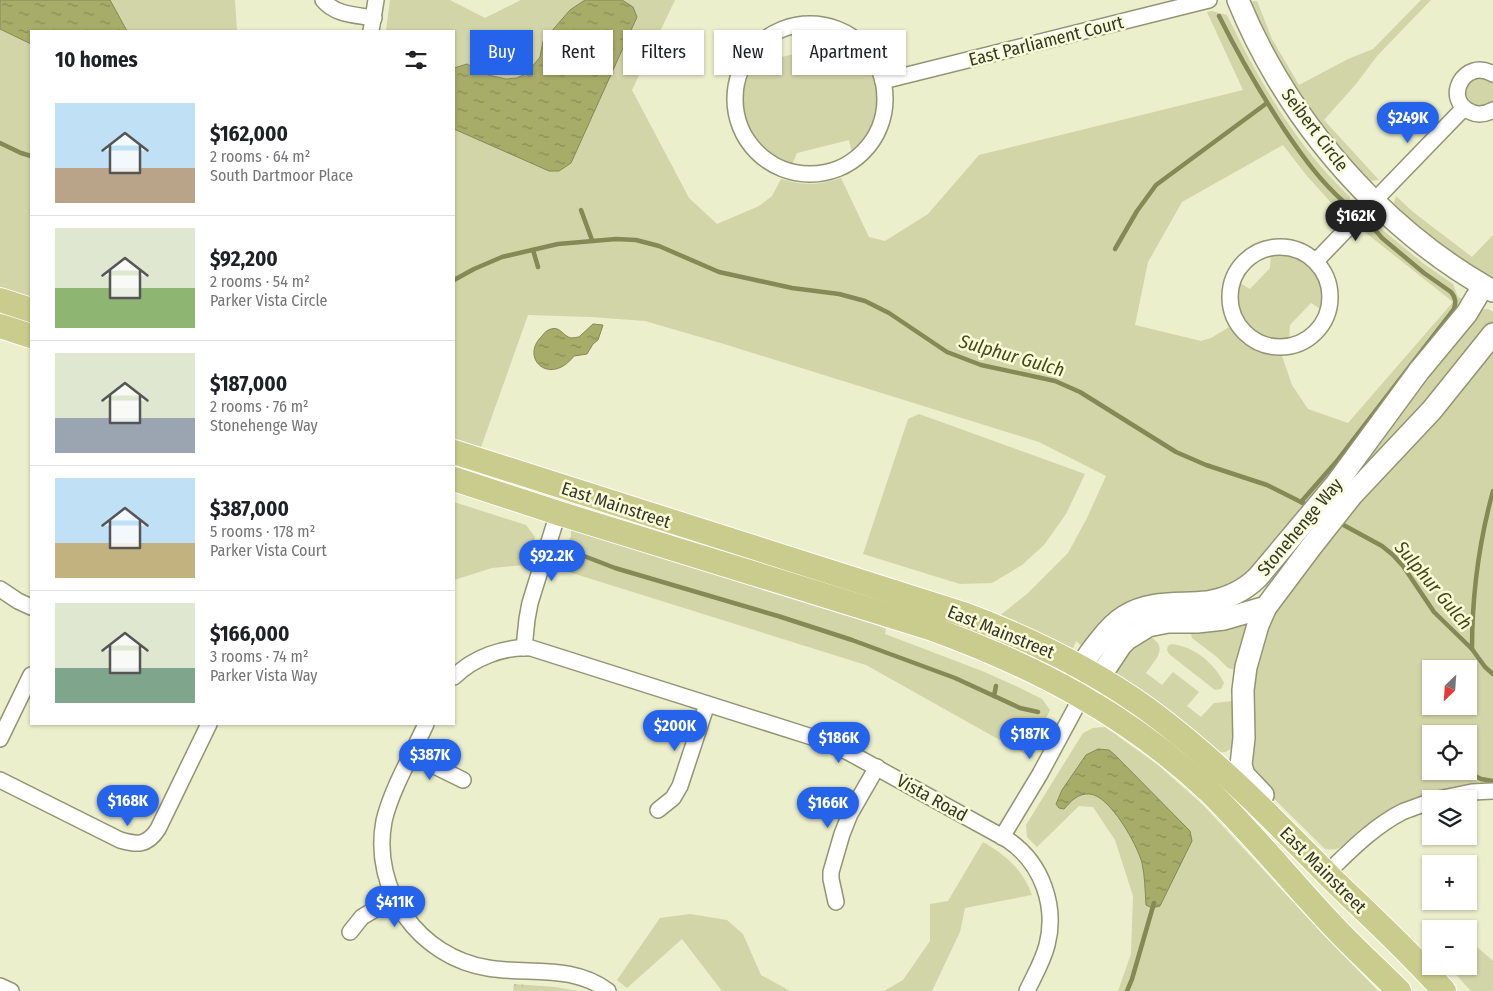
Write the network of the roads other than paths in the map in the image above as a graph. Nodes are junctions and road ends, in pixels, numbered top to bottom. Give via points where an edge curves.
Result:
1 (323, 0) edge
2 (376, 0) edge
3 (1209, 0) edge
4 (1238, 0) edge
5 (372, 25) edge
6 (1493, 74) edge
7 (883, 81) junction
8 (1464, 108) junction
9 (1493, 110) edge
10 (1374, 201) junction
11 (1316, 262) junction
12 (1488, 289) edge
13 (0, 300) edge
14 (30, 310) edge
15 (0, 326) edge
16 (1493, 334) edge
17 (30, 336) edge
18 (455, 452) edge
19 (455, 479) edge
20 (1344, 490) junction
21 (558, 513) junction
22 (0, 589) edge
23 (30, 607) edge
24 (1266, 607) junction
25 (524, 648) junction
26 (1091, 673) junction
27 (455, 676) edge
28 (30, 677) edge
29 (1082, 696) junction
30 (707, 704) junction
31 (208, 725) edge
32 (426, 725) edge
33 (0, 739) edge
34 (412, 755) junction
35 (877, 767) junction
36 (0, 780) edge
37 (463, 780) dead end
38 (1493, 791) edge
39 (1477, 792) edge
40 (1422, 805) edge
41 (658, 810) dead end
42 (1284, 830) junction
43 (1002, 837) junction
44 (1327, 874) junction
45 (394, 898) junction
46 (836, 902) dead end
47 (350, 932) dead end
48 (0, 986) edge
49 (11, 991) edge
50 (608, 991) edge
51 (1027, 991) edge
52 (1400, 991) edge
53 (1444, 991) edge

1 - 5 street via 337,11
2 - 5 street
3 - 7 street, East Parliament Court
4 - 10 street, Seibert Circle via 1255,38 1300,115 1337,162
6 - 8 street via 1474,70 1461,79 1458,94
7 - 7 street via 873,58 848,34 815,24 789,27 759,44 743,64 735,88 736,115 752,148 766,160 791,172 809,175 828,173 853,162 877,135 885,108
8 - 9 street via 1477,114
8 - 10 street
10 - 11 street
10 - 12 street, Seibert Circle via 1430,249
11 - 11 street via 1301,251 1284,246 1266,248 1244,261 1234,276 1229,293 1231,310 1245,333 1259,343 1285,347 1302,343 1316,332 1326,318 1330,302 1326,276
12 - 20 street, Stonehenge Way via 1419,371
13 - 14 main road
15 - 17 main road
16 - 20 street, Stonehenge Way via 1432,410
18 - 26 main road, East Mainstreet via 966,615 1027,640
19 - 21 main road, East Mainstreet
20 - 24 street, Stonehenge Way via 1311,547
20 - 26 street, Stonehenge Way via 1294,534 1250,585 1222,599 1160,605 1125,615 1105,633
21 - 25 street via 530,603
21 - 29 main road, East Mainstreet via 930,628 988,650
22 - 23 street
24 - 26 street, Stonehenge Way via 1224,619 1148,626 1127,639
24 - 42 street via 1246,667 1241,765 1244,775 1278,811
25 - 27 street via 484,657
25 - 30 street, Vista Road
26 - 29 street, Stonehenge Way
26 - 42 main road, East Mainstreet via 1189,742
28 - 33 street
29 - 43 street, Stonehenge Way
29 - 52 main road, East Mainstreet via 1115,716 1209,792 1337,930
30 - 35 street, Vista Road via 815,738
30 - 41 street via 680,786 673,798
31 - 36 street via 158,829 144,842 134,844 120,840
32 - 34 street
34 - 37 street
34 - 45 street via 391,799 383,830 384,861
35 - 43 street, Vista Road
35 - 46 street via 842,834 831,879
38 - 39 street
40 - 44 street via 1382,824
42 - 44 main road, East Mainstreet
43 - 51 street, Vista Road via 1022,851 1036,870 1049,905 1047,948
44 - 53 main road, East Mainstreet
45 - 47 street via 362,916
45 - 50 street via 418,933 452,957 485,968 578,976
48 - 49 street

